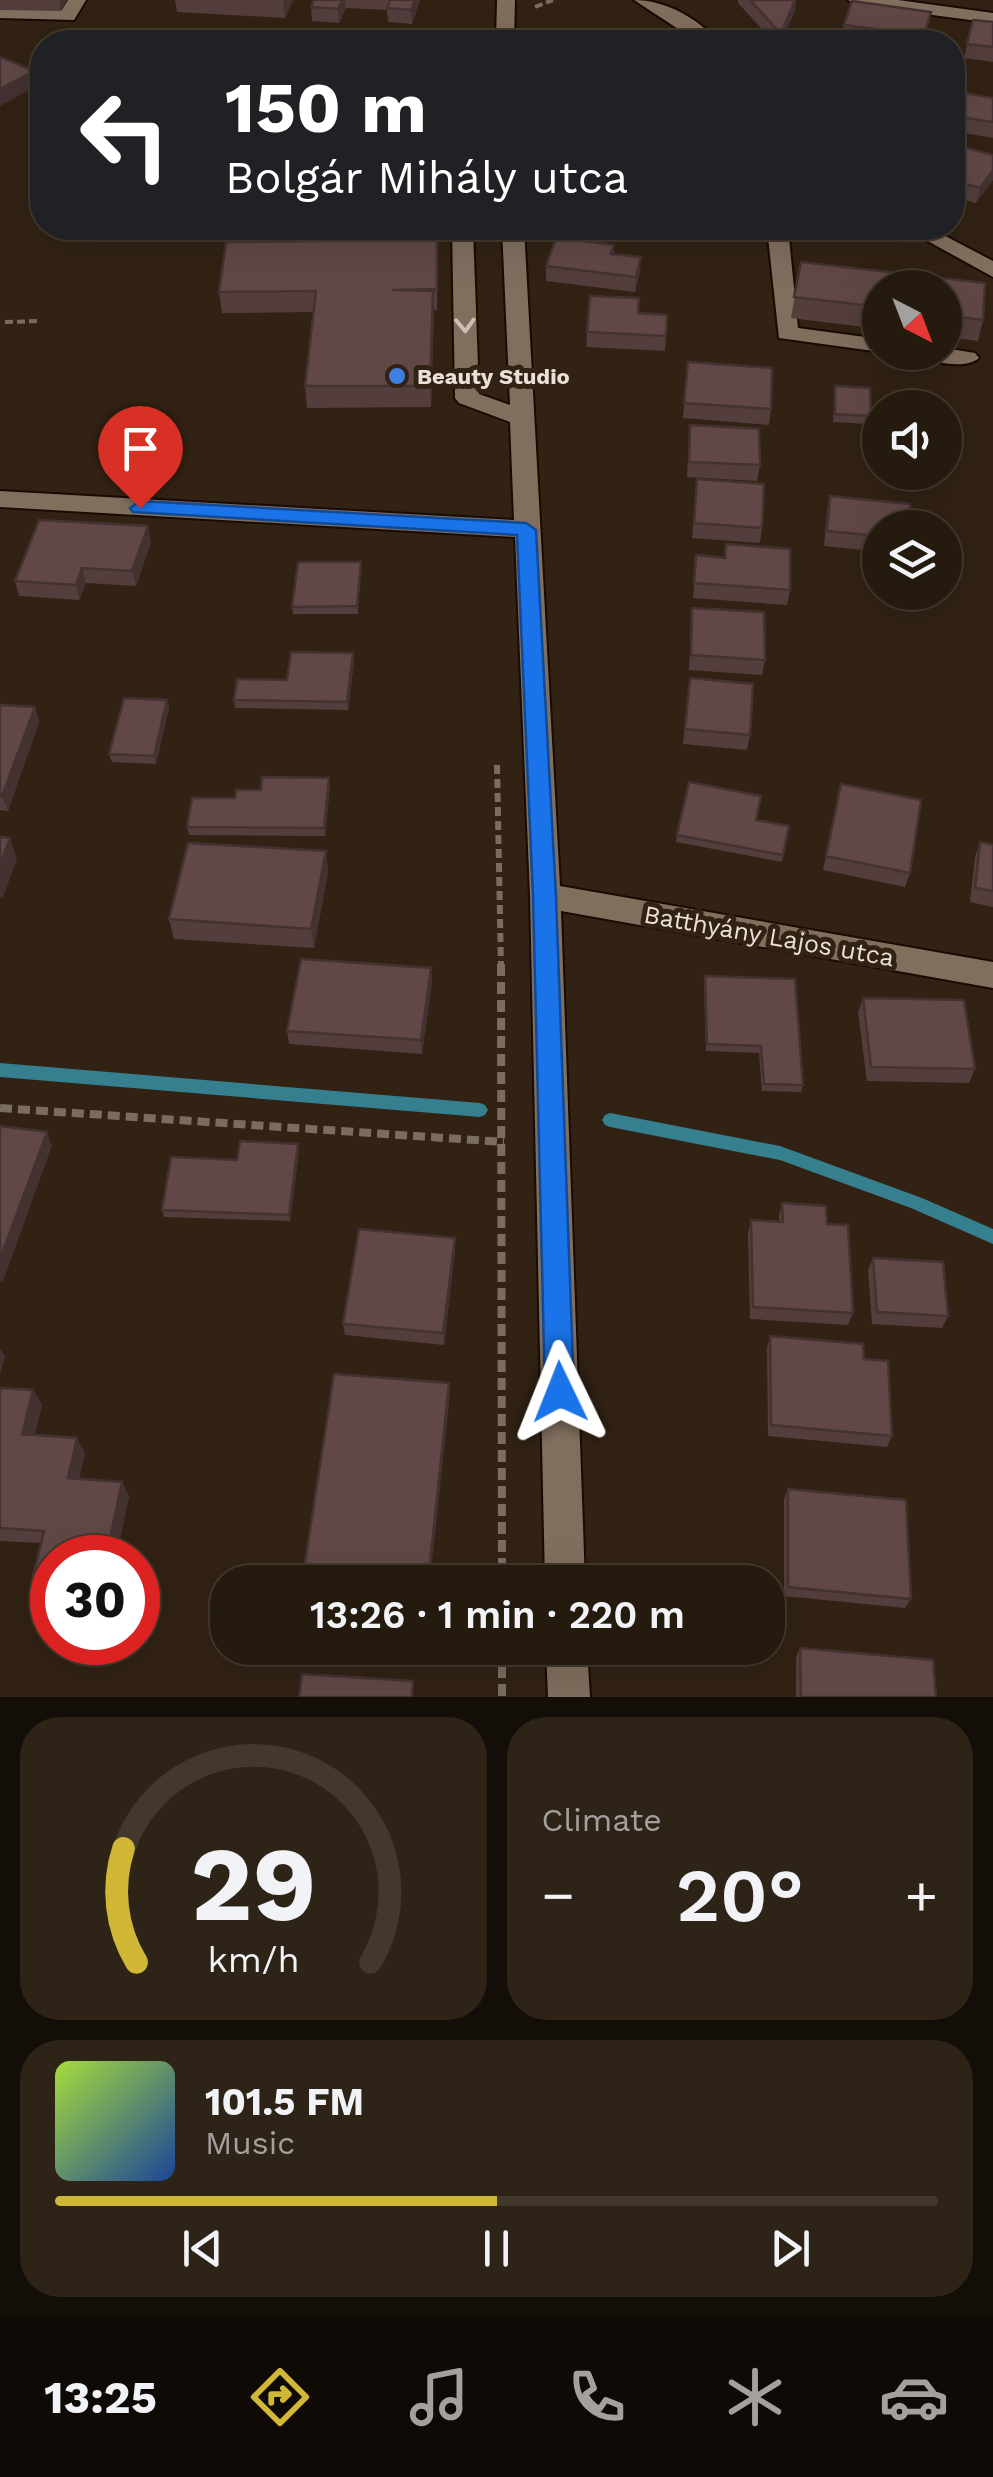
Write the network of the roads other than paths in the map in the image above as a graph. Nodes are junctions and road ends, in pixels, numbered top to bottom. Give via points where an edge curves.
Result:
1 (76, 0) edge
2 (506, 0) edge
3 (643, 0) edge
4 (858, 0) edge
5 (0, 13) edge
6 (993, 18) edge
7 (505, 30) edge
8 (694, 30) edge
9 (462, 240) edge
10 (514, 240) edge
11 (778, 240) edge
12 (938, 240) edge
13 (993, 270) edge
14 (862, 343) edge
15 (962, 357) edge
16 (967, 358) dead end
17 (521, 418) junction
18 (6, 500) edge
19 (0, 526) edge
20 (526, 530) junction
21 (544, 896) junction
22 (993, 976) edge
23 (564, 1565) edge
24 (568, 1665) edge
25 (569, 1697) edge

1 - 5 street via 68,16
2 - 7 street
3 - 8 street
4 - 6 street
9 -> 17 street via 467,398
10 - 17 street
11 - 14 street via 787,333
12 - 13 street
15 - 16 street
17 - 20 street
18 - 19 street
18 - 20 street
20 - 21 street
21 - 22 street, Batthyány Lajos utca
21 - 23 street
24 - 25 street

